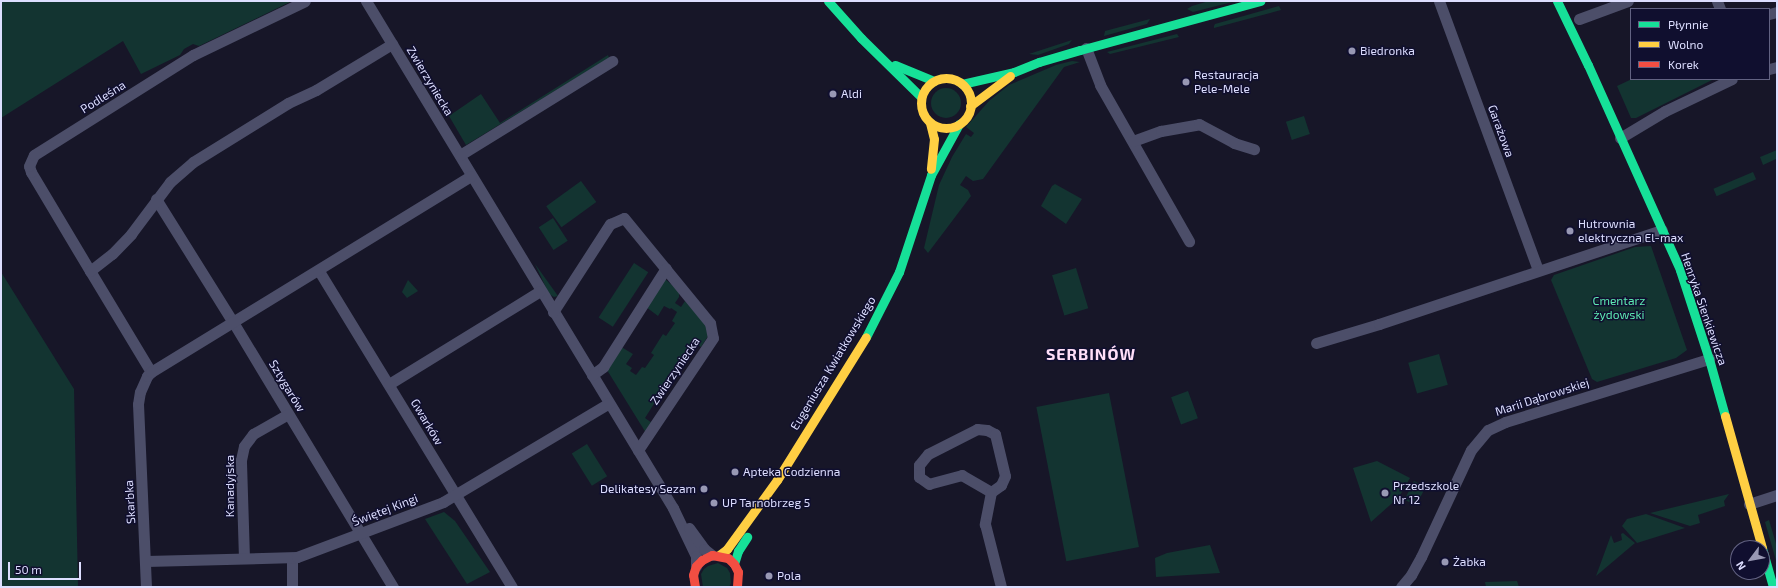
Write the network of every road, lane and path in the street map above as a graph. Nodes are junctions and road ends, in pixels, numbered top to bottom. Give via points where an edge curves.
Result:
1 (305, 1) edge
2 (366, 1) edge
3 (828, 1) edge
4 (1260, 1) edge
5 (1439, 1) edge
6 (1557, 1) edge
7 (1566, 1) edge
8 (1628, 1) edge
9 (1580, 19) dead end
10 (392, 44) junction
11 (1086, 48) junction
12 (883, 59) junction
13 (612, 61) dead end
14 (1588, 65) junction
15 (1014, 72) junction
16 (1730, 80) edge
17 (934, 81) junction
18 (962, 84) junction
19 (921, 97) junction
20 (970, 106) junction
21 (930, 123) junction
22 (959, 124) junction
23 (1620, 138) junction
24 (1133, 141) junction
25 (1254, 149) dead end
26 (460, 155) junction
27 (471, 176) junction
28 (931, 176) junction
29 (156, 199) junction
30 (1662, 230) junction
31 (1189, 241) dead end
32 (666, 268) junction
33 (1538, 270) junction
34 (90, 271) junction
35 (319, 271) junction
36 (540, 291) junction
37 (553, 312) junction
38 (233, 322) junction
39 (1316, 342) dead end
40 (1709, 359) junction
41 (151, 372) junction
42 (592, 375) junction
43 (389, 384) junction
44 (609, 403) junction
45 (288, 414) junction
46 (638, 450) junction
47 (777, 480) junction
48 (991, 492) junction
49 (456, 495) junction
50 (1777, 495) edge
51 (1749, 504) junction
52 (673, 508) junction
53 (361, 533) junction
54 (1760, 540) edge
55 (715, 555) junction
56 (244, 558) junction
57 (292, 558) junction
58 (146, 561) junction
59 (734, 564) junction
60 (696, 566) junction
61 (1770, 576) edge
62 (146, 587) edge
63 (292, 587) edge
64 (393, 587) edge
65 (512, 587) edge
66 (695, 587) edge
67 (737, 587) edge
68 (1001, 587) edge
69 (1401, 587) edge
70 (1773, 587) edge

1 - 34 street, Podleśna via 193,55 34,155 29,166 31,172
2 - 10 street, Zwierzyniecka
3 - 12 street
4 - 11 street
5 - 33 street, Garażowa
6 - 14 street, Henryka Sienkiewicza
7 - 14 street, Henryka Sienkiewicza
8 - 9 street
10 - 26 street, Zwierzyniecka
10 - 29 street via 316,90 288,103 193,162 170,182
11 - 15 street
11 - 24 street via 1100,85
12 - 17 street
12 - 19 street
13 - 26 street
14 - 23 street, Henryka Sienkiewicza
15 - 18 street
15 - 20 street
16 - 23 street via 1665,111
17 - 18 street via 947,78
17 - 19 street via 926,87
18 - 20 street via 968,92
19 - 21 street via 921,108
20 - 22 street via 968,114
21 - 22 street via 946,128
21 - 28 street via 934,139
22 - 28 street, Eugeniusza Kwiatkowskiego
23 - 30 street, Henryka Sienkiewicza
24 - 25 street via 1160,131 1199,124 1234,143
24 - 31 street
26 - 27 street, Zwierzyniecka
27 - 35 street
27 - 36 street, Zwierzyniecka
28 - 47 street, Eugeniusza Kwiatkowskiego via 906,254 888,296 855,357
29 - 34 street via 126,239
29 - 38 street, Sztygarów
30 - 33 street
30 - 40 street, Henryka Sienkiewicza via 1680,270
32 - 37 street, Zwierzyniecka via 624,218 610,224
32 - 42 street via 603,367
32 - 46 street, Zwierzyniecka via 710,323 713,338
33 - 39 street via 1379,324
34 - 41 street, Podleśna
35 - 38 street
35 - 43 street, Gwarków
36 - 37 street, Zwierzyniecka
36 - 43 street
37 - 42 street, Zwierzyniecka
38 - 41 street
38 - 45 street, Sztygarów
40 - 51 street, Henryka Sienkiewicza
40 - 69 street, Marii Dąbrowskiej via 1505,422 1488,430 1471,450 1421,557
41 - 58 street, Skarbka via 144,380 140,392 139,416
42 - 44 street, Zwierzyniecka
43 - 49 street, Gwarków
44 - 46 street, Zwierzyniecka
44 - 49 street, Świętej Kingi
45 - 53 street, Sztygarów
45 - 56 street, Kanadyjska via 253,434 244,446 241,460
46 - 52 street, Zwierzyniecka
47 - 55 street, Eugeniusza Kwiatkowskiego via 727,549
47 - 59 street, Eugeniusza Kwiatkowskiego via 738,551
48 - 48 street via 1000,485 1005,476 995,434 987,430 977,429 928,454 919,465 920,477 929,484 962,475
48 - 68 street via 985,524
49 - 53 street, Świętej Kingi
49 - 65 street, Gwarków
50 - 51 street
51 - 54 street, Henryka Sienkiewicza
52 - 55 street, Zwierzyniecka via 704,549
52 - 60 street, Zwierzyniecka via 696,556
53 - 57 street, Świętej Kingi
53 - 64 street, Sztygarów
55 - 59 street via 728,558
55 - 60 street, Eugeniusza Kwiatkowskiego via 702,560
56 - 57 street, Świętej Kingi
56 - 58 street, Świętej Kingi
57 - 63 street
58 - 62 street, Skarbka
59 - 67 street via 738,572
60 - 66 street via 693,575
61 - 70 street, Henryka Sienkiewicza

